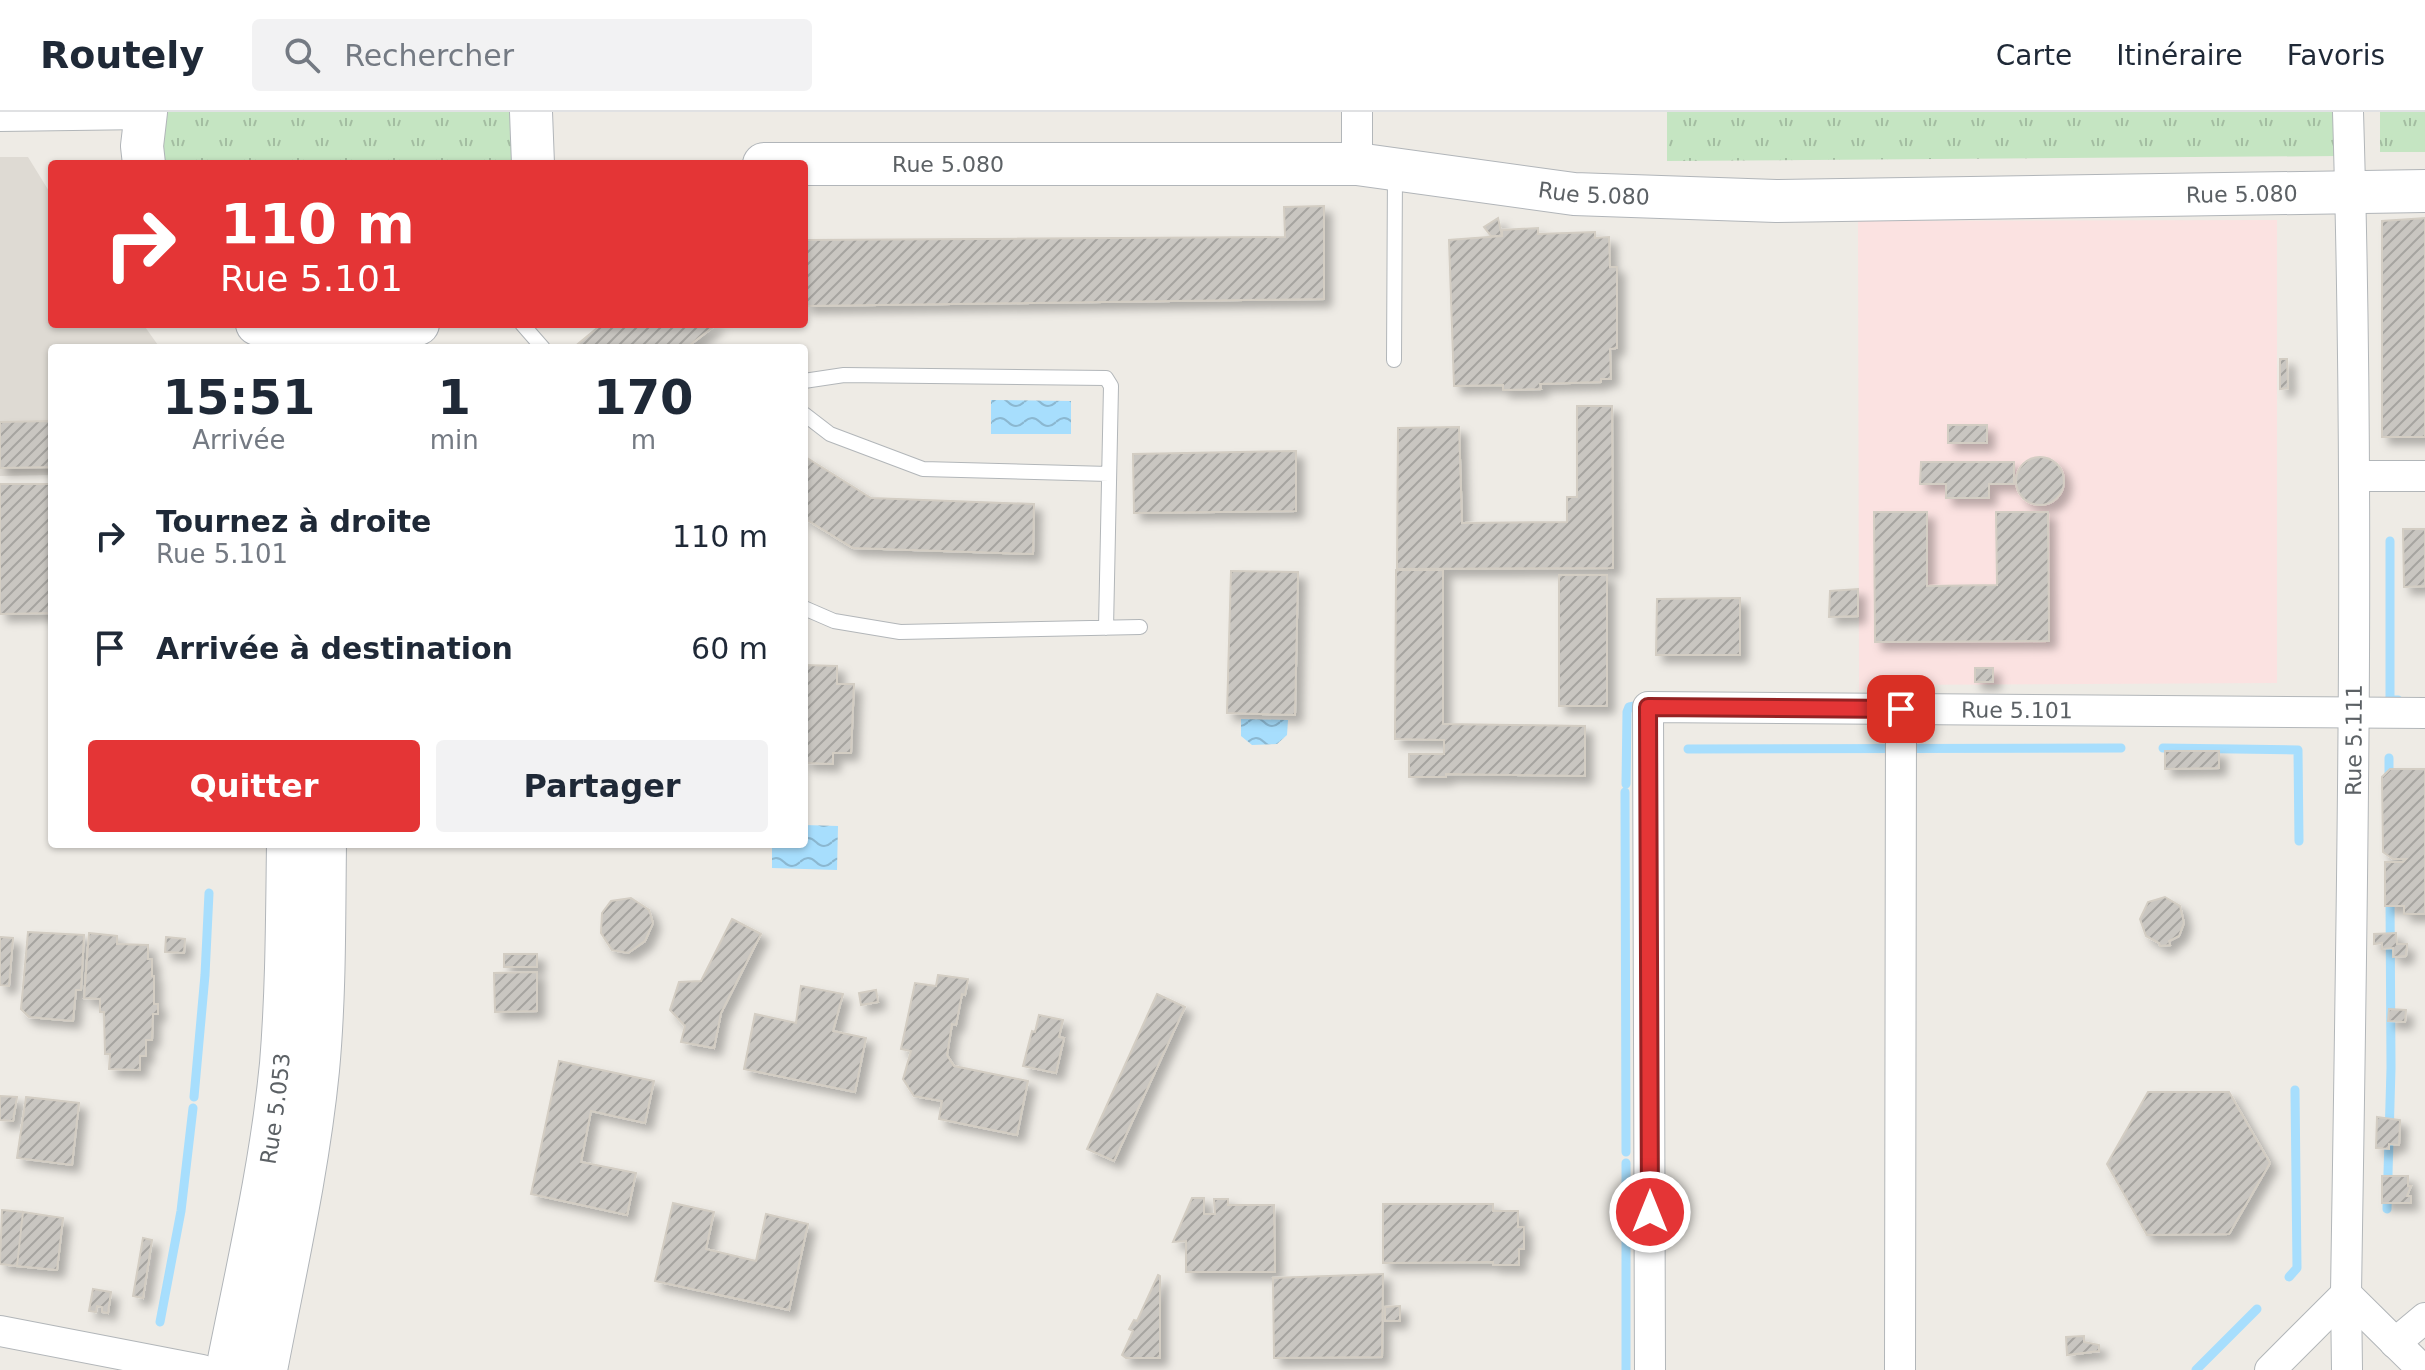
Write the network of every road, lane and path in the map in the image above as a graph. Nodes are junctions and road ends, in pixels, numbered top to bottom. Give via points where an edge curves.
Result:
1 (531, 112) edge
2 (1357, 112) edge
3 (2348, 112) edge
4 (145, 113) edge
5 (0, 116) edge
6 (144, 160) edge
7 (533, 160) edge
8 (808, 164) edge
9 (1376, 167) junction
10 (2425, 191) edge
11 (2350, 192) junction
12 (266, 328) edge
13 (526, 328) edge
14 (410, 333) edge
15 (540, 344) edge
16 (1394, 360) dead end
17 (808, 380) edge
18 (808, 417) edge
19 (1109, 474) junction
20 (2354, 476) junction
21 (2425, 476) edge
22 (808, 610) edge
23 (1140, 627) dead end
24 (1106, 628) junction
25 (1901, 709) junction
26 (2354, 712) junction
27 (2425, 713) edge
28 (288, 848) edge
29 (325, 848) edge
30 (2346, 1294) junction
31 (2425, 1318) edge
32 (0, 1331) edge
33 (2395, 1343) junction
34 (202, 1370) edge
35 (227, 1370) edge
36 (266, 1370) edge
37 (1650, 1370) edge
38 (1900, 1370) edge
39 (2270, 1370) edge
40 (2347, 1370) edge
41 (2423, 1370) edge

1 - 7 main road
2 - 9 street
3 - 11 street, Rue 5.111
4 - 5 street
4 - 6 main road
8 - 9 main road, Rue 5.080
9 - 11 main road, Rue 5.080 via 1574,194 1776,201
9 - 16 lane
10 - 11 main road, Rue 5.080
11 - 20 street, Rue 5.111
12 - 14 main road via 323,341
13 - 15 lane
17 - 19 lane via 844,375 1106,378 1111,386
18 - 19 lane via 830,434 923,469
19 - 24 lane
20 - 21 street
20 - 26 street, Rue 5.111
22 - 24 lane via 834,621 900,632
23 - 24 lane
25 - 26 street, Rue 5.101
25 - 37 street, Rue 5.101 via 1648,707
25 - 38 street
26 - 27 street, Rue 5.101
26 - 30 street, Rue 5.111
28 - 35 main road, Rue 5.053 via 281,1066
29 - 36 main road, Rue 5.053 via 318,1070
30 - 33 street
30 - 39 street
30 - 40 street, Rue 5.111
31 - 33 street
32 - 34 street
33 - 41 street

